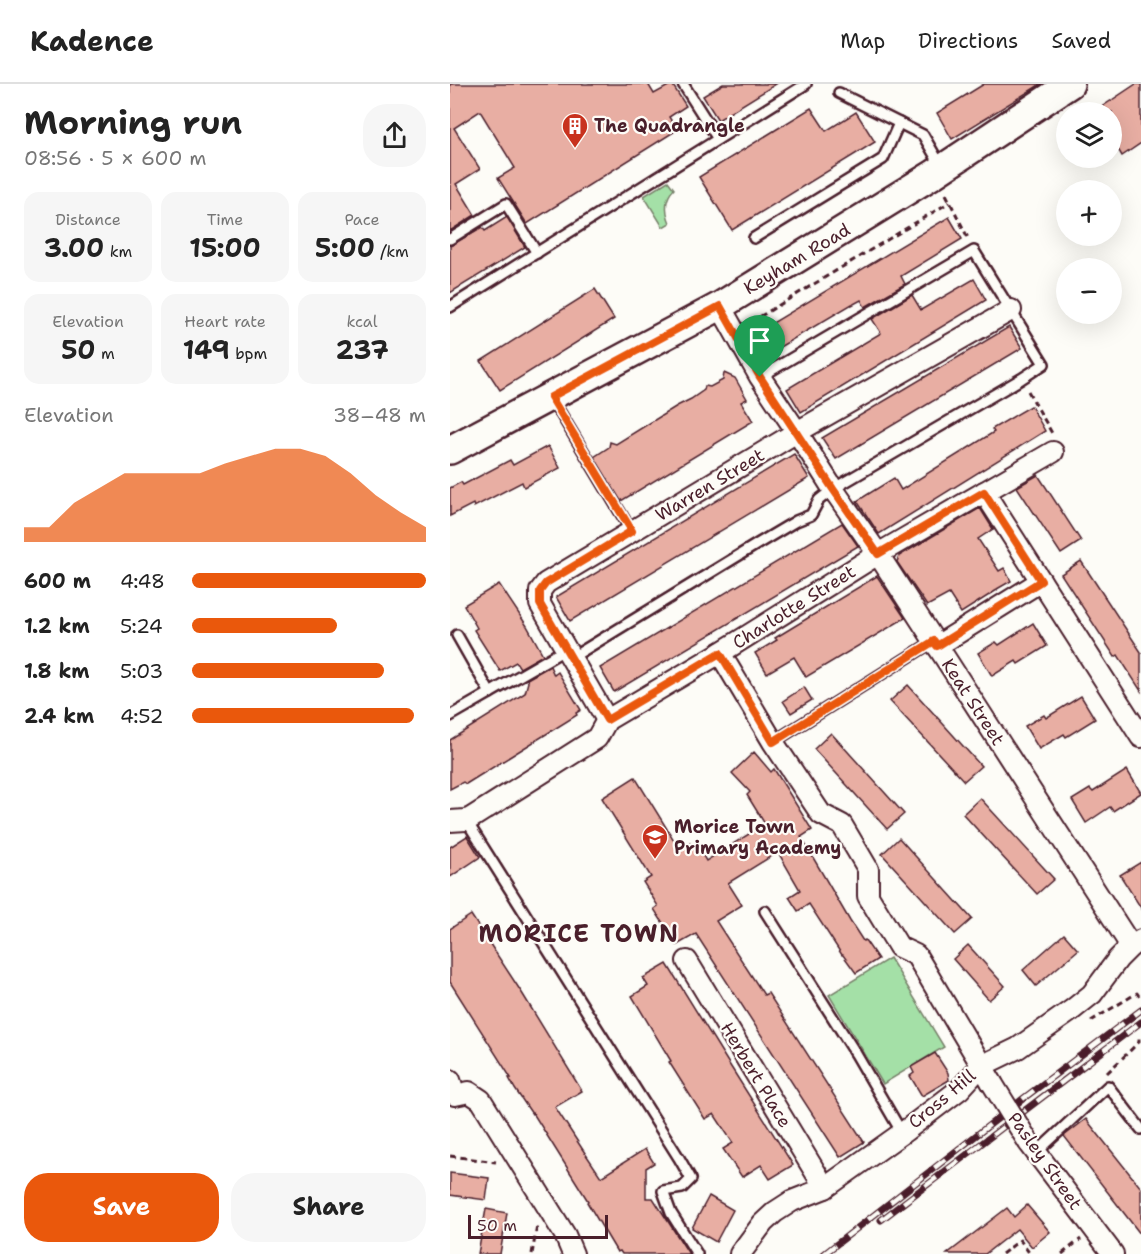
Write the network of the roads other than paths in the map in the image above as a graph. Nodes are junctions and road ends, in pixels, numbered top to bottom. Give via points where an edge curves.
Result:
1 (683, 84) edge
2 (806, 84) edge
3 (1070, 84) edge
4 (838, 93) dead end
5 (899, 123) junction
6 (718, 140) junction
7 (943, 168) junction
8 (754, 238) dead end
9 (450, 239) edge
10 (537, 253) junction
11 (720, 306) junction
12 (450, 307) edge
13 (1011, 310) junction
14 (760, 377) junction
15 (551, 397) junction
16 (797, 432) junction
17 (1054, 444) road end
18 (450, 450) edge
19 (833, 489) junction
20 (984, 492) junction
21 (632, 531) junction
22 (878, 554) junction
23 (1041, 581) junction
24 (457, 635) dead end
25 (936, 644) junction
26 (720, 653) junction
27 (568, 654) junction
28 (490, 693) junction
29 (450, 716) edge
30 (607, 720) junction
31 (1141, 737) edge
32 (773, 742) junction
33 (458, 821) edge
34 (765, 911) dead end
35 (1136, 943) edge
36 (687, 961) dead end
37 (987, 1074) junction
38 (452, 1091) edge
39 (1141, 1130) edge
40 (902, 1133) junction
41 (1033, 1148) junction
42 (825, 1188) junction
43 (573, 1254) edge
44 (697, 1254) edge
45 (740, 1254) edge
46 (1113, 1254) edge

1 - 6 lane
2 - 6 lane
3 - 7 main road, Keyham Road
4 - 5 lane
5 - 7 lane via 923,135
5 - 8 lane via 883,159
6 - 10 lane
7 - 11 main road, Keyham Road
9 - 10 lane via 507,204
10 - 12 lane
11 - 14 street, Keat Street
11 - 15 main road, Keyham Road
13 - 14 lane via 974,251
13 - 16 street, Warren Street
13 - 19 lane via 1044,364
14 - 16 street, Keat Street
15 - 18 main road, Keyham Road
15 - 21 lane
16 - 19 street, Keat Street
16 - 21 street, Warren Street
17 - 20 street, Charlotte Street
19 - 22 street, Keat Street
19 - 27 lane via 819,500 812,516 796,521
20 - 22 street, Charlotte Street
20 - 23 street
21 - 27 street, Warren Street via 546,583 540,591 540,604
22 - 25 street, Keat Street
22 - 26 street, Charlotte Street
23 - 25 street
23 - 31 street
24 - 28 lane
25 - 32 lane
25 - 35 street, Keat Street
26 - 30 street, Charlotte Street
26 - 32 street, Pasley Street
27 - 28 lane
27 - 30 street, Warren Street
28 - 29 lane
30 - 33 street, Charlotte Street via 597,738
32 - 37 street, Pasley Street via 821,814 842,825 867,869 868,896 899,947 916,955
33 - 44 lane via 691,1179 682,1188 663,1191 671,1213
34 - 40 lane
35 - 37 street, Cross Hill via 1118,959 1092,994
36 - 42 street, Herbert Place
37 - 40 street, Cross Hill via 960,1089
37 - 41 street, Pasley Street, bridge
38 - 43 street via 469,1092 481,1100
39 - 41 lane via 1108,1086
40 - 42 street, Cross Hill
41 - 46 street, Pasley Street
42 - 45 street, Cross Hill via 775,1212

